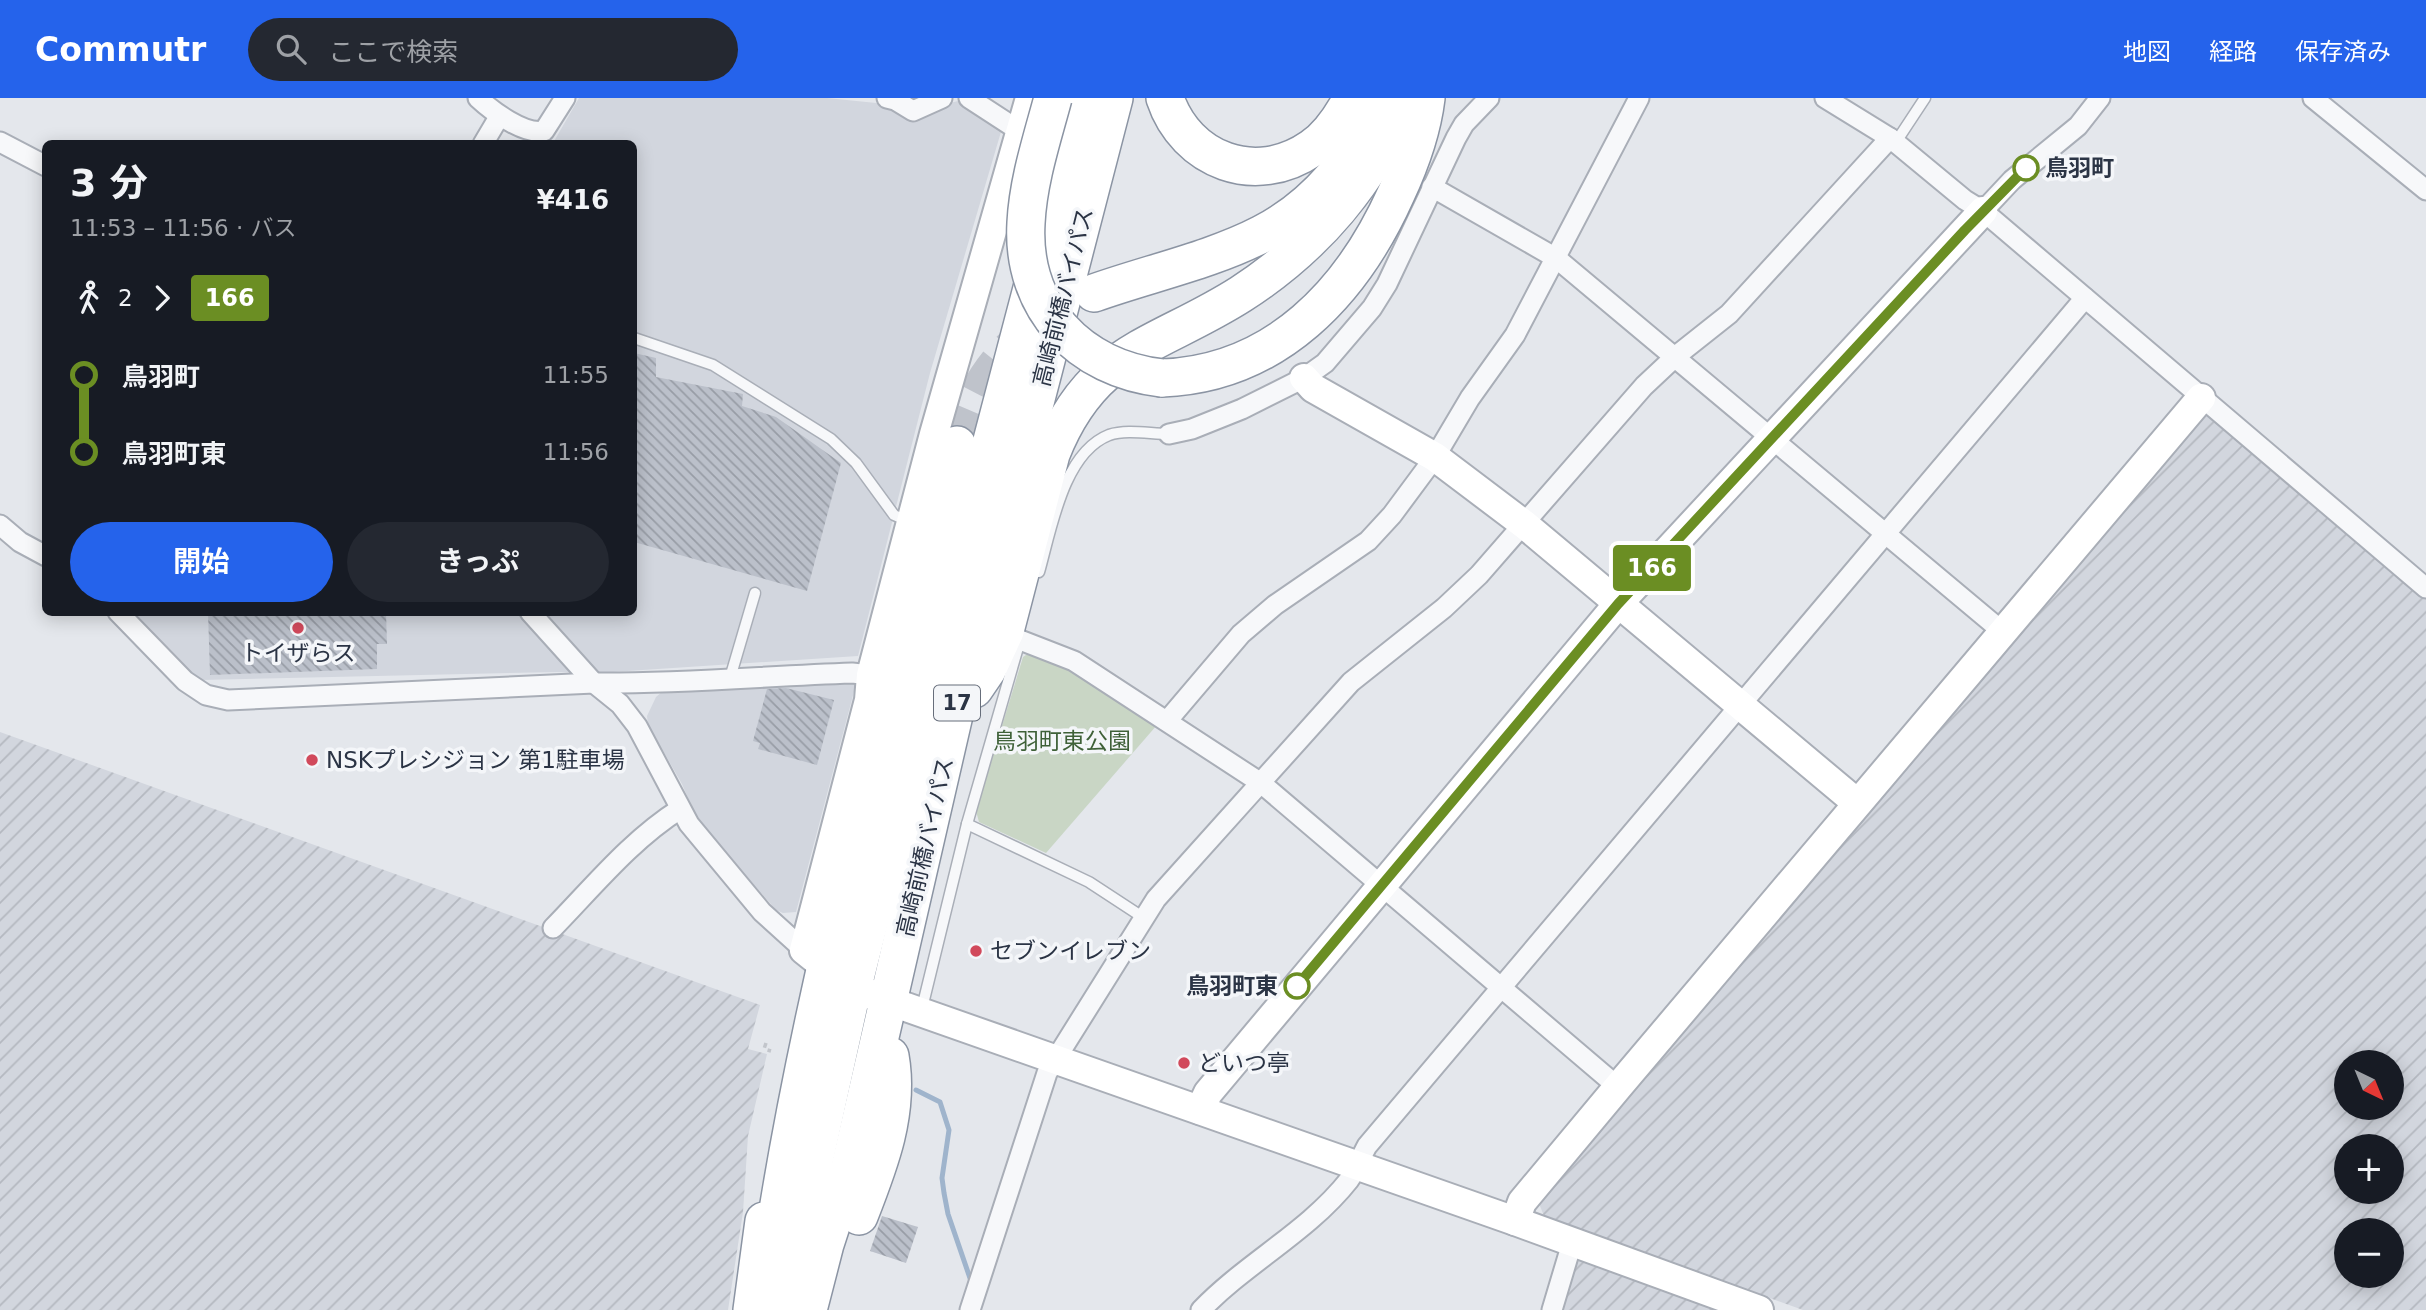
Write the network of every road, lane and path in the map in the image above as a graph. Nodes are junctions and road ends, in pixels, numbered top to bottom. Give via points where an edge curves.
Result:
1 (478, 98) edge
2 (565, 98) edge
3 (887, 98) edge
4 (942, 98) edge
5 (969, 98) edge
6 (1030, 98) edge
7 (1053, 98) edge
8 (1082, 98) edge
9 (1114, 98) edge
10 (1165, 98) edge
11 (1352, 98) edge
12 (1378, 98) edge
13 (1406, 98) edge
14 (1426, 98) edge
15 (1489, 98) edge
16 (1639, 98) edge
17 (1825, 98) edge
18 (1925, 98) edge
19 (2100, 98) edge
20 (2313, 98) edge
21 (499, 117) junction
22 (1022, 128) junction
23 (485, 140) edge
24 (1893, 140) junction
25 (0, 142) edge
26 (42, 164) edge
27 (1432, 187) junction
28 (2426, 190) edge
29 (1983, 211) junction
30 (1556, 257) junction
31 (1094, 293) dead end
32 (2085, 298) junction
33 (637, 339) edge
34 (1676, 356) junction
35 (1304, 378) junction
36 (2201, 398) junction
37 (1169, 433) joint
38 (1772, 438) junction
39 (957, 445) tunnel mouth
40 (1435, 457) junction
41 (912, 521) junction
42 (0, 525) edge
43 (1525, 525) junction
44 (1885, 532) junction
45 (42, 554) edge
46 (1038, 578) dead end
47 (2426, 587) edge
48 (755, 593) dead end
49 (1618, 604) junction
50 (122, 616) edge
51 (534, 616) edge
52 (2003, 632) junction
53 (1022, 633) joint
54 (872, 675) junction
55 (730, 678) junction
56 (594, 683) junction
57 (1740, 704) junction
58 (954, 715) junction
59 (1167, 721) junction
60 (1261, 783) junction
61 (1857, 803) junction
62 (680, 809) junction
63 (967, 824) junction
64 (1382, 885) junction
65 (1144, 918) junction
66 (553, 928) dead end
67 (827, 968) junction
68 (1501, 987) junction
69 (898, 1016) junction
70 (766, 1043) dead end
71 (771, 1051) dead end
72 (1055, 1059) junction
73 (1618, 1087) junction
74 (1200, 1110) junction
75 (1357, 1165) junction
76 (1515, 1221) junction
77 (1572, 1243) junction
78 (752, 1310) edge
79 (762, 1310) edge
80 (781, 1310) edge
81 (811, 1310) edge
82 (970, 1310) edge
83 (1201, 1310) edge
84 (1552, 1310) edge
85 (1759, 1310) edge

1 - 21 street
2 - 21 street via 544,131 533,132
3 - 4 street via 913,111
5 - 22 street
6 - 22 street
7 - 14 highway, bridge via 1026,223 1026,247 1037,290 1054,320 1083,350 1115,368 1162,377 1200,375 1241,361 1295,330 1326,303 1383,223 1423,123
8 - 67 highway, 高崎前橋バイパス / 17 via 968,532
9 - 58 highway, 高崎前橋バイパス / 17
10 - 11 highway via 1186,137 1212,156 1246,167 1284,162 1312,148 1339,121
12 - 31 highway via 1347,159 1311,200 1277,226 1237,245
13 - 58 highway via 1363,180 1294,254 1240,294 1122,359 1082,396 1051,453 1005,631 987,670
15 - 27 street via 1464,124
16 - 30 street
17 - 24 street
18 - 24 lane
19 - 29 street via 2078,126 2012,180
20 - 28 street
21 - 23 street
22 - 41 street
24 - 29 street
24 - 34 street via 1729,314
25 - 26 street
27 - 30 street
27 - 35 street via 1371,309 1325,363
29 - 32 street
29 - 38 street
30 - 34 street
30 - 40 street via 1515,335
32 - 36 street
32 - 44 street
33 - 41 lane via 713,365 831,439 856,463 894,515
34 - 38 street
34 - 43 street via 1644,386
35 - 37 street via 1214,421
35 - 40 street via 1313,388
36 - 47 street
36 - 52 street
37 - 46 lane via 1110,435 1086,451 1062,490
38 - 44 street
38 - 49 street
39 - 67 highway
40 - 43 street
40 - 59 street via 1368,541 1241,634
41 - 54 street
42 - 45 street
43 - 49 street
43 - 60 street via 1460,594 1352,682
44 - 52 street
44 - 57 street
48 - 55 lane
49 - 57 street
49 - 64 street
50 - 56 street via 185,681 206,695 229,700
51 - 56 street
52 - 61 street
53 - 59 street
53 - 63 lane
54 - 55 street
54 - 67 street
55 - 56 street
56 - 62 street via 620,704 637,726
57 - 61 street
57 - 68 street
58 - 69 highway, 高崎前橋バイパス / 17
59 - 60 street
60 - 64 street
60 - 65 street
61 - 73 street
62 - 66 street via 624,854
62 - 67 street via 762,912
63 - 65 lane via 1089,882
63 - 69 lane
64 - 68 street
64 - 74 street via 1208,1093
65 - 72 street
67 - 69 street
67 - 78 highway via 791,1021
67 - 79 highway via 800,1079
67 - 80 highway, 高崎前橋バイパス / 17
68 - 73 street
68 - 75 street via 1367,1146
69 - 72 street
69 - 81 highway, 高崎前橋バイパス / 17 via 825,1244
70 - 71 path via 764,1049
72 - 74 street
72 - 82 street
73 - 76 street via 1522,1202
74 - 75 street
75 - 76 street
75 - 83 street via 1348,1182 1309,1219
76 - 77 street
77 - 84 street
77 - 85 street

